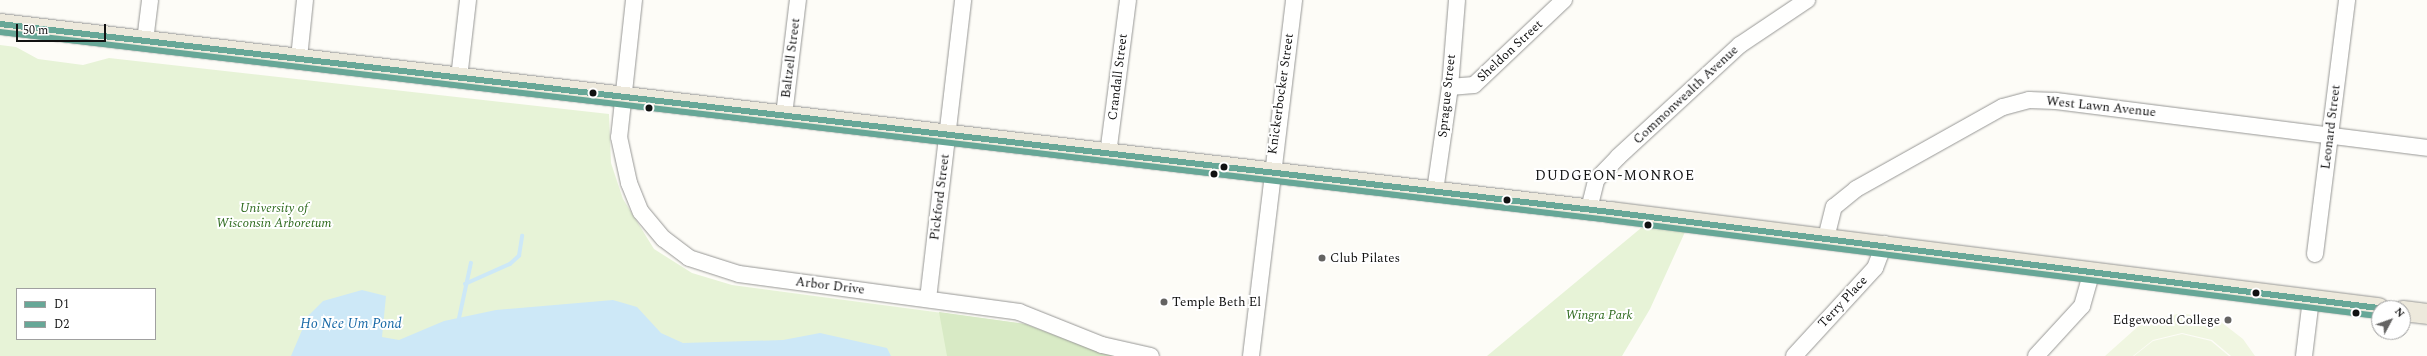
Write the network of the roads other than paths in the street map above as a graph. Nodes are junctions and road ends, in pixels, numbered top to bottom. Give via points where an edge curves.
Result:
1 (150, 0) edge
2 (305, 0) edge
3 (468, 0) edge
4 (634, 0) edge
5 (798, 0) edge
6 (963, 0) edge
7 (1128, 0) edge
8 (1294, 0) edge
9 (1456, 0) edge
10 (1564, 0) edge
11 (1807, 0) edge
12 (2347, 0) edge
13 (0, 24) edge
14 (145, 41) junction
15 (299, 58) junction
16 (459, 78) junction
17 (1450, 87) junction
18 (622, 96) junction
19 (784, 116) junction
20 (947, 135) junction
21 (2331, 135) junction
22 (2427, 148) edge
23 (1108, 154) junction
24 (1270, 174) junction
25 (1435, 191) junction
26 (1589, 209) junction
27 (1826, 238) junction
28 (1884, 244) junction
29 (2315, 254) dead end
30 (2092, 271) junction
31 (928, 299) junction
32 (2311, 299) junction
33 (2371, 307) edge
34 (2411, 312) edge
35 (2427, 314) edge
36 (1151, 356) edge
37 (1252, 356) edge
38 (1794, 356) edge
39 (2036, 356) edge
40 (2304, 356) edge

1 - 14 street
2 - 15 street
3 - 16 street
4 - 18 street, Arbor Drive
5 - 19 street, Baltzell Street
6 - 20 street, Pickford Street
7 - 23 street, Crandall Street
8 - 24 street, Knickerbocker Street
9 - 17 street, Sprague Street
10 - 17 street, Sheldon Street via 1474,85 1464,89
11 - 26 street, Commonwealth Avenue via 1740,45 1618,157 1591,189
12 - 21 street, Leonard Street
13 - 14 main road
14 - 15 main road
15 - 16 main road
16 - 18 main road
17 - 25 street, Sprague Street
18 - 19 main road
18 - 31 street, Arbor Drive via 619,137 629,183 652,226 689,258 739,274
19 - 20 main road
20 - 23 main road
20 - 31 street, Pickford Street
21 - 22 street, West Lawn Avenue
21 - 27 street, West Lawn Avenue via 2056,101 2016,103 1935,143 1840,200 1829,214
21 - 29 street, Leonard Street
23 - 24 main road
24 - 25 main road
24 - 37 street, Knickerbocker Street
25 - 26 main road
26 - 27 main road
27 - 28 main road
28 - 30 main road
28 - 38 street, Terry Place via 1875,268
30 - 32 main road
30 - 39 street via 2082,306
31 - 36 street, Arbor Drive via 1019,312 1102,345
32 - 33 main road
32 - 40 street
34 - 35 main road

